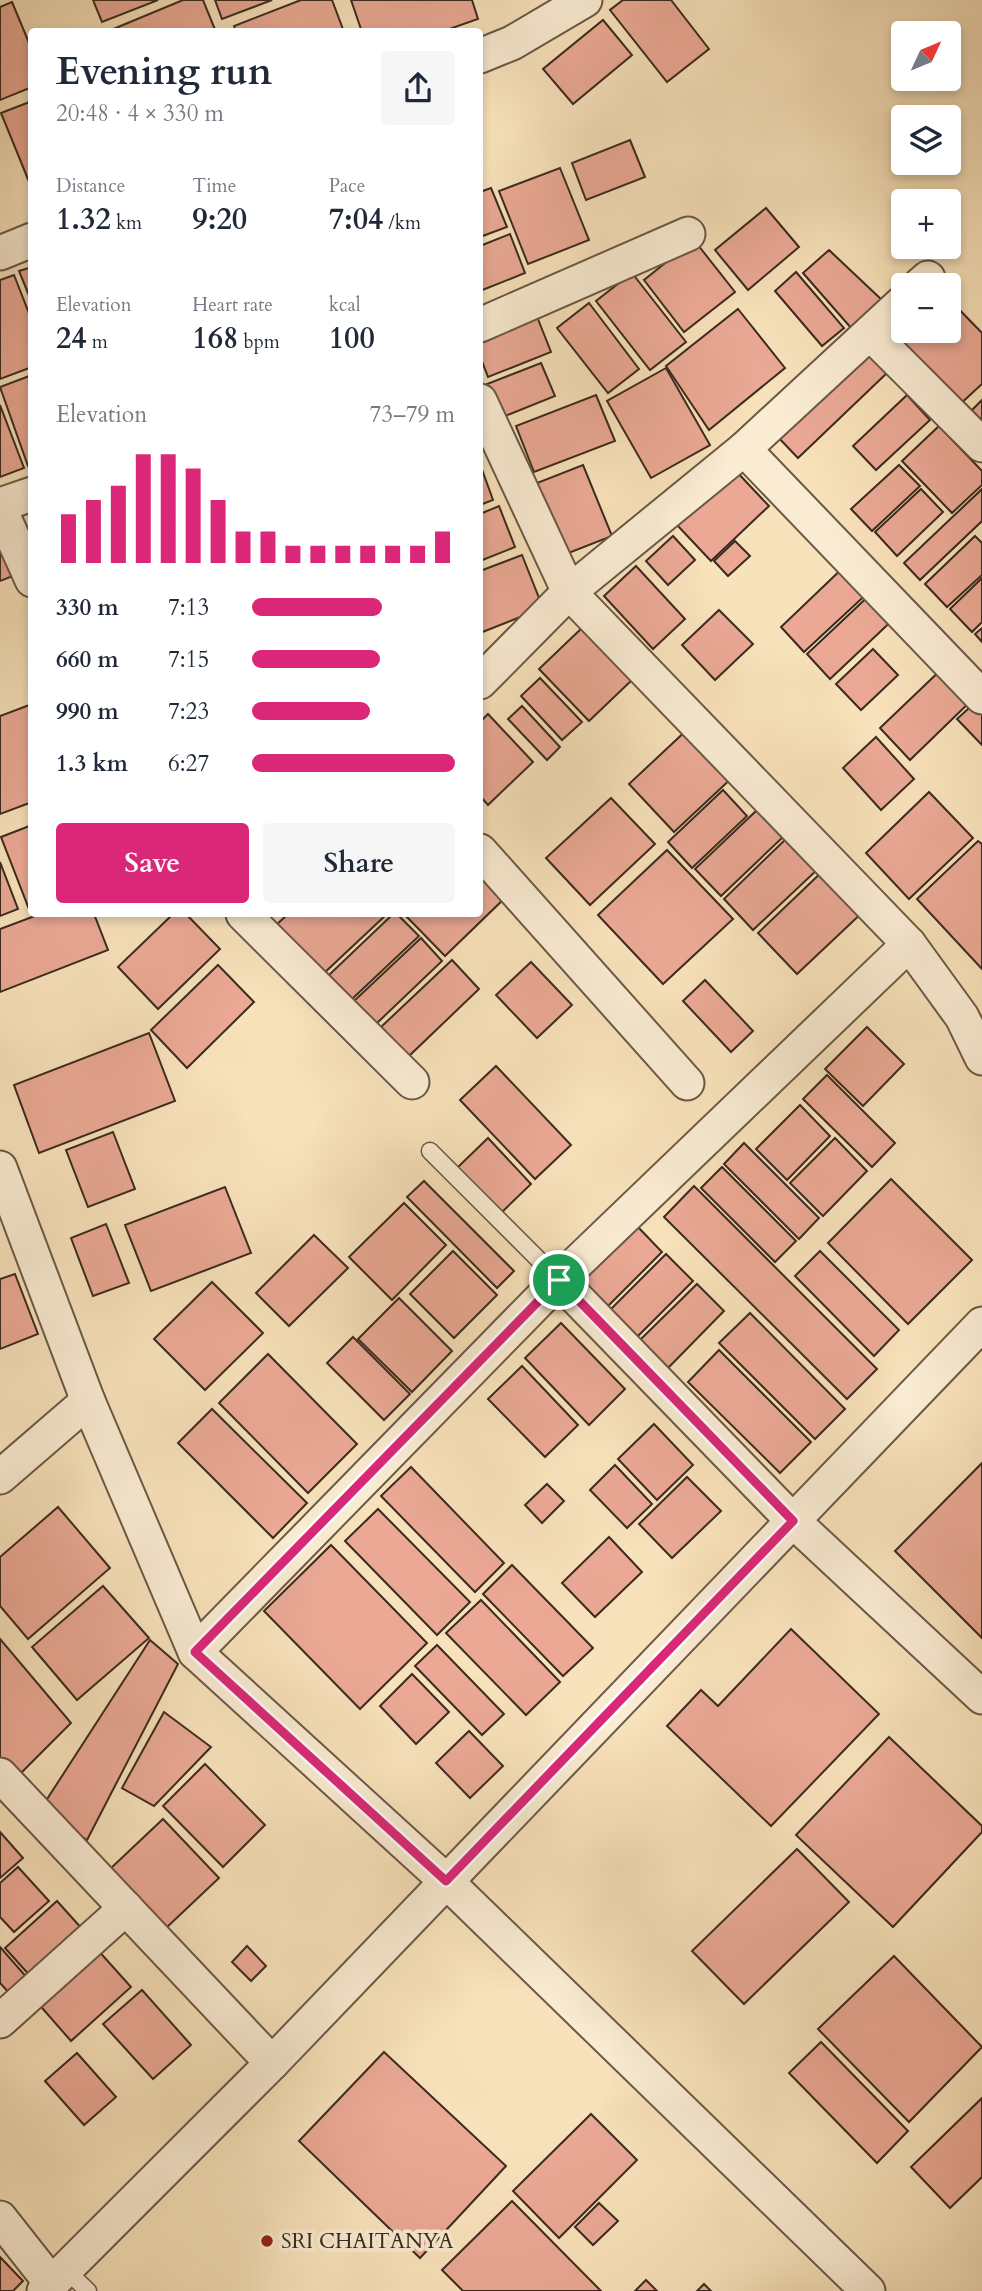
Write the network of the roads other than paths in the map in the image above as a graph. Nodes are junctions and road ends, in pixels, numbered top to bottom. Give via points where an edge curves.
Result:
1 (585, 0) edge
2 (483, 55) edge
3 (688, 234) dead end
4 (28, 242) edge
5 (0, 253) edge
6 (891, 313) edge
7 (483, 324) edge
8 (870, 333) junction
9 (483, 407) edge
10 (982, 445) edge
11 (744, 449) junction
12 (28, 496) edge
13 (0, 507) edge
14 (28, 571) edge
15 (569, 592) junction
16 (483, 679) edge
17 (982, 697) edge
18 (483, 855) edge
19 (250, 917) edge
20 (909, 944) junction
21 (972, 1008) edge
22 (982, 1058) edge
23 (412, 1082) dead end
24 (687, 1083) dead end
25 (430, 1150) dead end
26 (0, 1168) edge
27 (559, 1280) junction
28 (982, 1324) edge
29 (88, 1401) junction
30 (0, 1477) edge
31 (793, 1521) junction
32 (195, 1652) junction
33 (982, 1698) edge
34 (0, 1775) edge
35 (446, 1881) junction
36 (126, 1909) junction
37 (0, 2021) edge
38 (272, 2063) junction
39 (0, 2218) edge
40 (62, 2284) edge
41 (868, 2291) edge

1 - 2 street
3 - 7 street
4 - 5 street
6 - 8 street
8 - 10 street
8 - 11 street
9 - 15 street
11 - 15 street
11 - 17 street
12 - 13 street
13 - 14 street
15 - 16 street
15 - 20 street
18 - 24 street
19 - 23 street
20 - 21 street
20 - 27 street
21 - 22 street
25 - 27 lane
26 - 29 street
27 - 31 street
27 - 32 street
28 - 31 street
29 - 30 street
29 - 32 street
31 - 33 street
31 - 35 street
32 - 35 street
34 - 36 street
35 - 38 street
35 - 41 street
36 - 37 street
36 - 38 street
38 - 40 street
39 - 40 street

